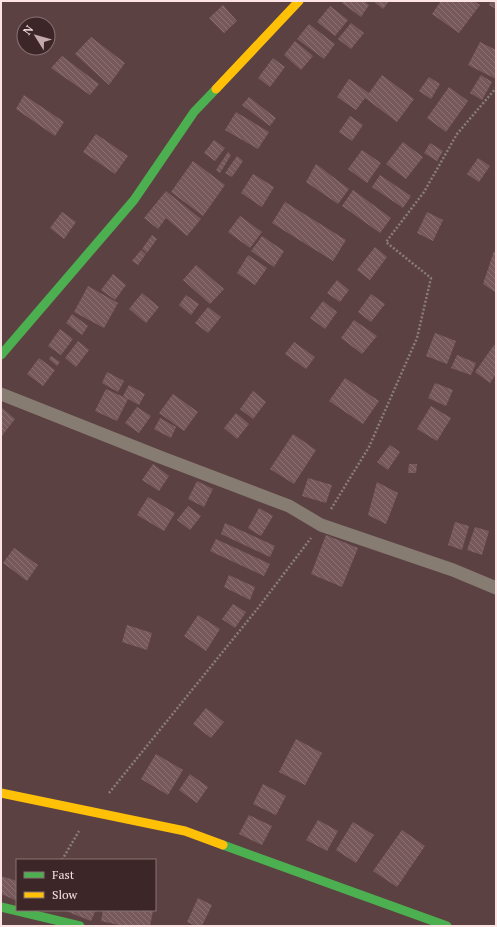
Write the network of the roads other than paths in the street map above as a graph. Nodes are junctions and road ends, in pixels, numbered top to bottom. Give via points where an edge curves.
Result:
1 (300, 1) edge
2 (1, 355) edge
3 (1, 394) edge
4 (496, 588) edge
5 (1, 793) edge
6 (1, 907) edge
7 (16, 911) edge
8 (18, 911) edge
9 (80, 926) edge
10 (447, 926) edge

1 - 2 street via 194,112 134,200
3 - 4 lane via 289,506 321,525 453,570
5 - 10 street via 185,830
6 - 7 street
8 - 9 street

